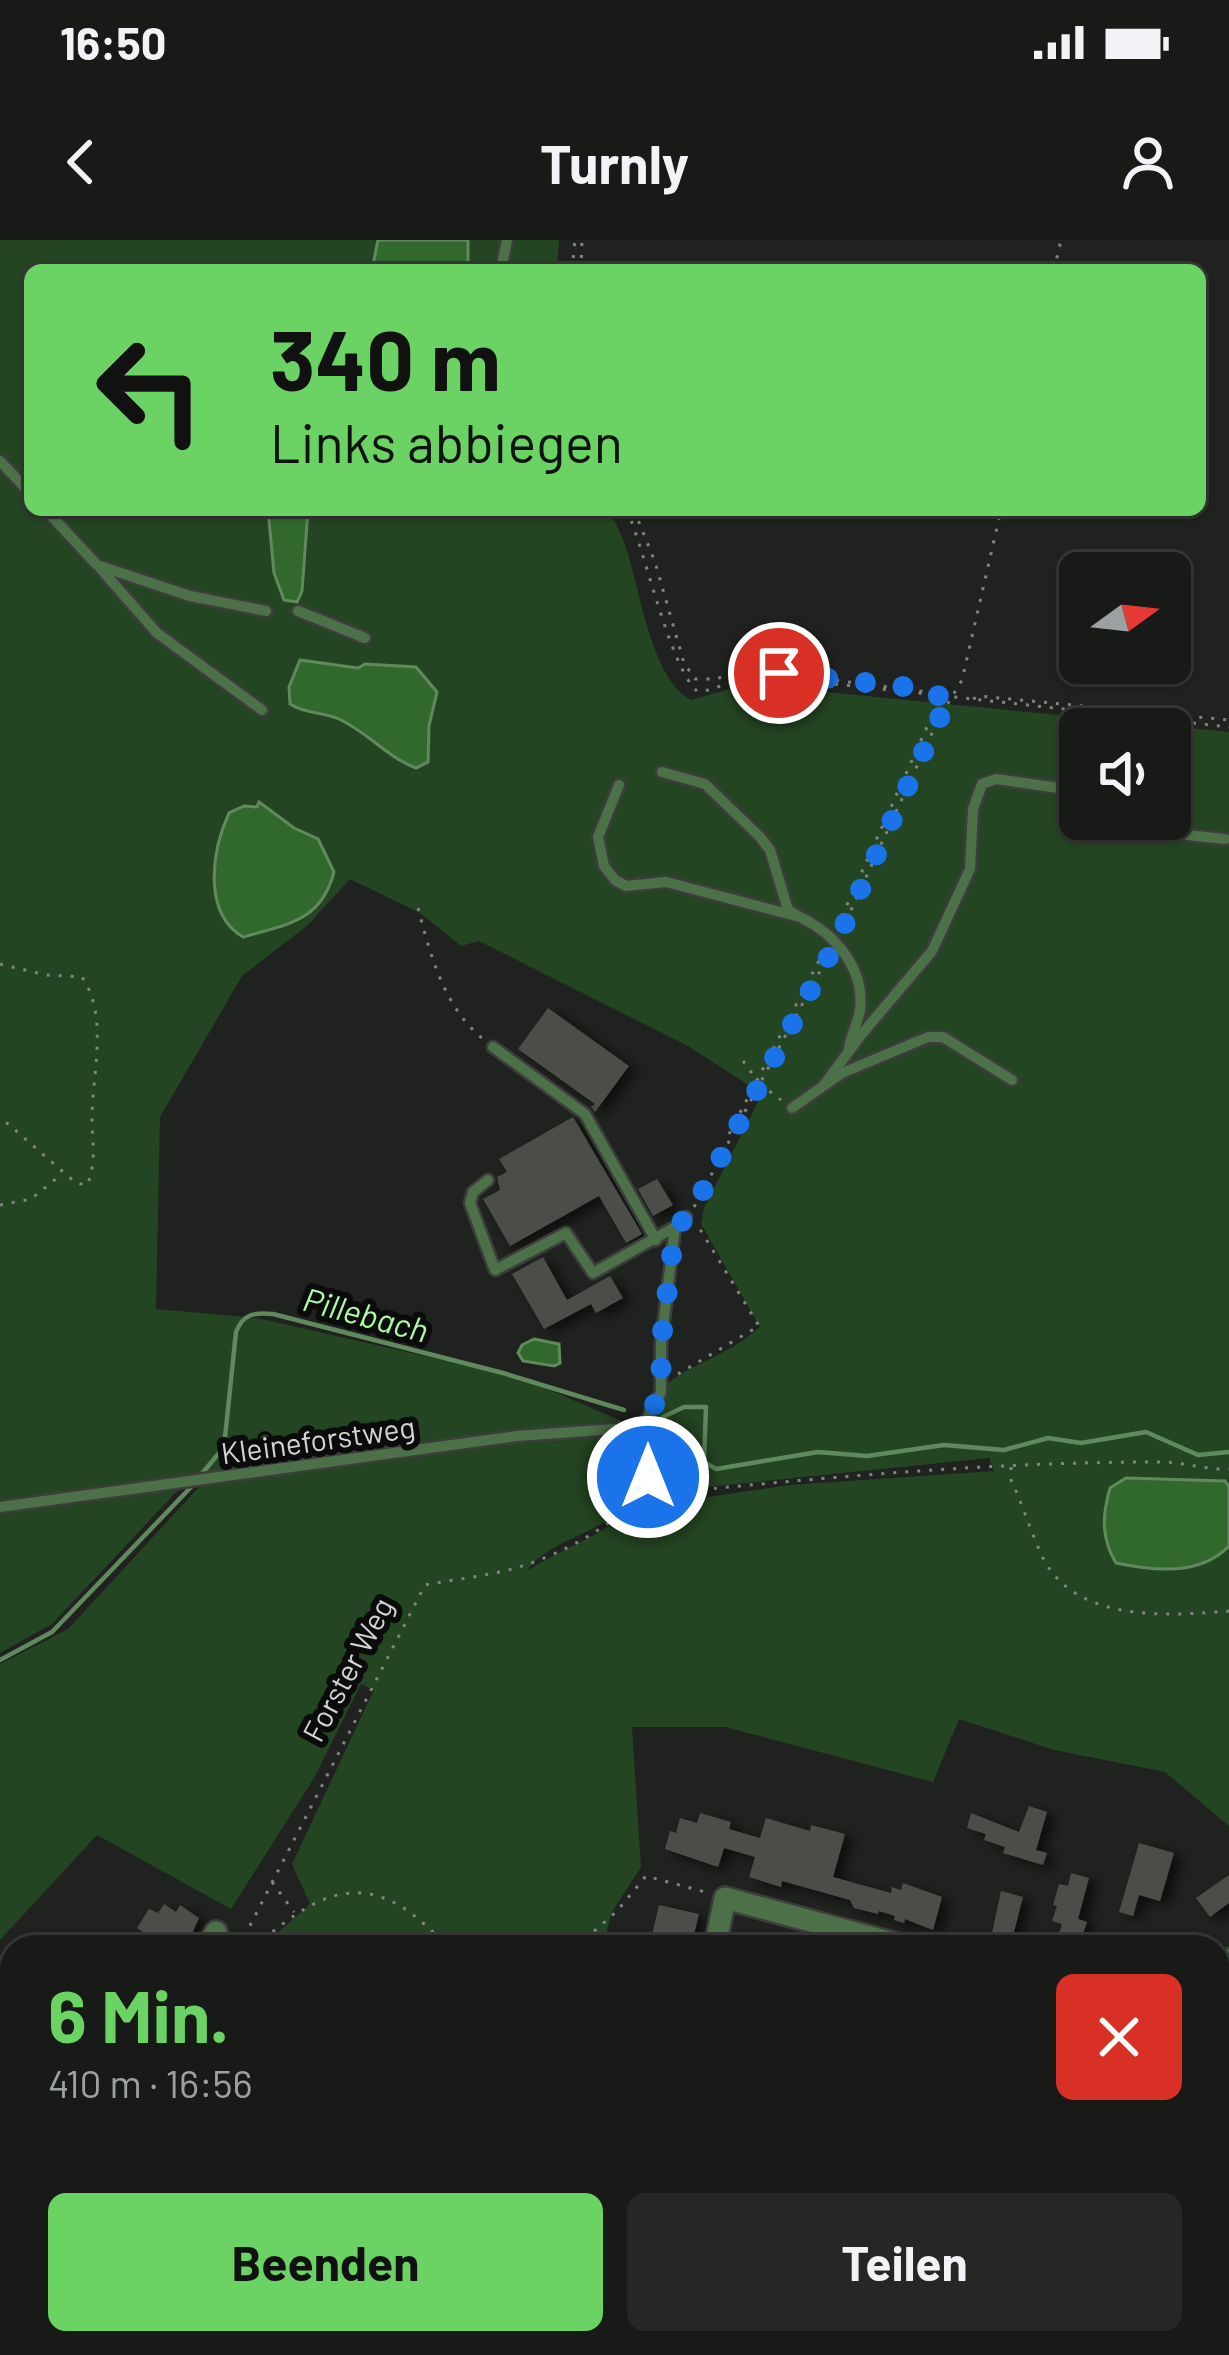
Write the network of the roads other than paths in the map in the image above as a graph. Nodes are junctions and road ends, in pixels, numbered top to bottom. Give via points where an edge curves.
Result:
1 (0, 461) edge
2 (24, 487) edge
3 (52, 516) edge
4 (98, 565) junction
5 (266, 611) dead end
6 (298, 611) dead end
7 (364, 638) dead end
8 (262, 710) dead end
9 (662, 772) dead end
10 (619, 785) dead end
11 (1059, 788) edge
12 (1191, 835) edge
13 (1225, 838) dead end
14 (800, 917) junction
15 (494, 1047) road end
16 (848, 1053) junction
17 (1012, 1080) dead end
18 (824, 1085) junction
19 (792, 1108) road end
20 (488, 1180) dead end
21 (688, 1216) road end
22 (675, 1227) junction
23 (656, 1240) junction
24 (0, 1507) edge
25 (717, 1935) edge
26 (862, 1935) edge

1 - 2 lane
3 - 4 lane
4 - 5 lane
4 - 8 lane via 158,633
6 - 7 lane
9 - 14 lane via 705,784 748,823 770,850 788,910
10 - 14 lane via 598,837 615,880 666,882
11 - 16 lane via 982,784 970,869 932,951
12 - 13 lane
14 - 16 lane via 844,948 860,1011
15 - 23 lane via 585,1114
16 - 18 lane
17 - 18 lane via 943,1037 928,1037
18 - 19 lane
20 - 23 lane via 470,1203 495,1270 566,1233 593,1273
21 - 22 lane
22 - 23 lane
22 - 24 lane, Kleineforstweg via 661,1392 643,1427 517,1436
25 - 26 street via 725,1898

